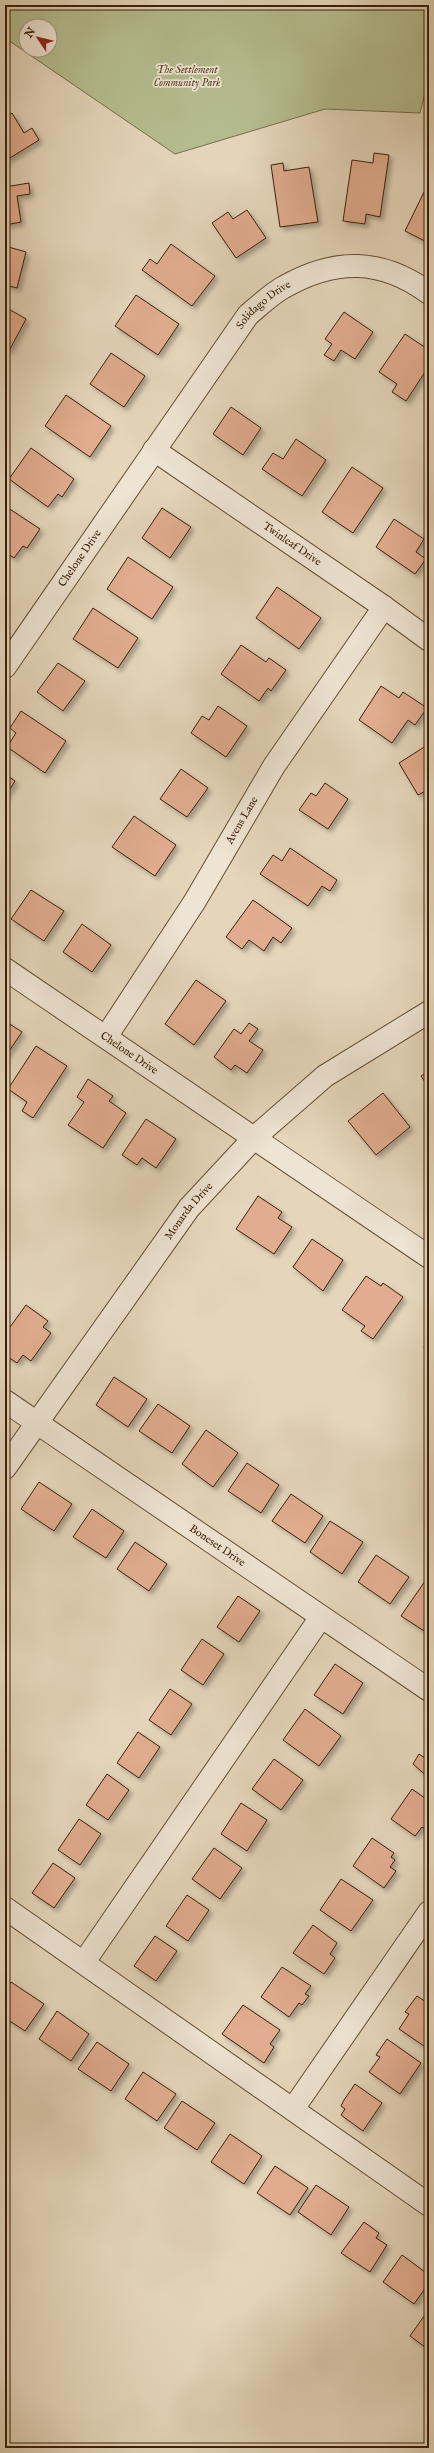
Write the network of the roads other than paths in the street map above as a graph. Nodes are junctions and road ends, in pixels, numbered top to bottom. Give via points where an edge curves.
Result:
1 (429, 293) edge
2 (154, 450) junction
3 (384, 607) junction
4 (429, 640) edge
5 (5, 667) edge
6 (5, 969) edge
7 (429, 1012) edge
8 (106, 1037) junction
9 (255, 1137) junction
10 (429, 1257) edge
11 (5, 1401) edge
12 (37, 1423) junction
13 (5, 1468) edge
14 (321, 1617) junction
15 (429, 1690) edge
16 (5, 1908) edge
17 (429, 1912) edge
18 (84, 1962) junction
19 (293, 2109) junction
20 (429, 2205) edge

1 - 2 street, Solidago Drive via 409,278 369,266 323,268 283,287 248,315
2 - 3 street, Twinleaf Drive
2 - 5 street, Chelone Drive
3 - 4 street, Twinleaf Drive
3 - 8 street, Avens Lane via 274,766 195,901
6 - 8 street, Chelone Drive
7 - 9 street, Monarda Drive via 325,1076
8 - 9 street, Chelone Drive
9 - 10 street, Chelone Drive
9 - 12 street, Monarda Drive via 189,1208
11 - 12 street, Boneset Drive
12 - 13 street, Monarda Drive
12 - 14 street, Boneset Drive
14 - 15 street, Boneset Drive
14 - 18 street
16 - 18 street
17 - 19 street
18 - 19 street
19 - 20 street

